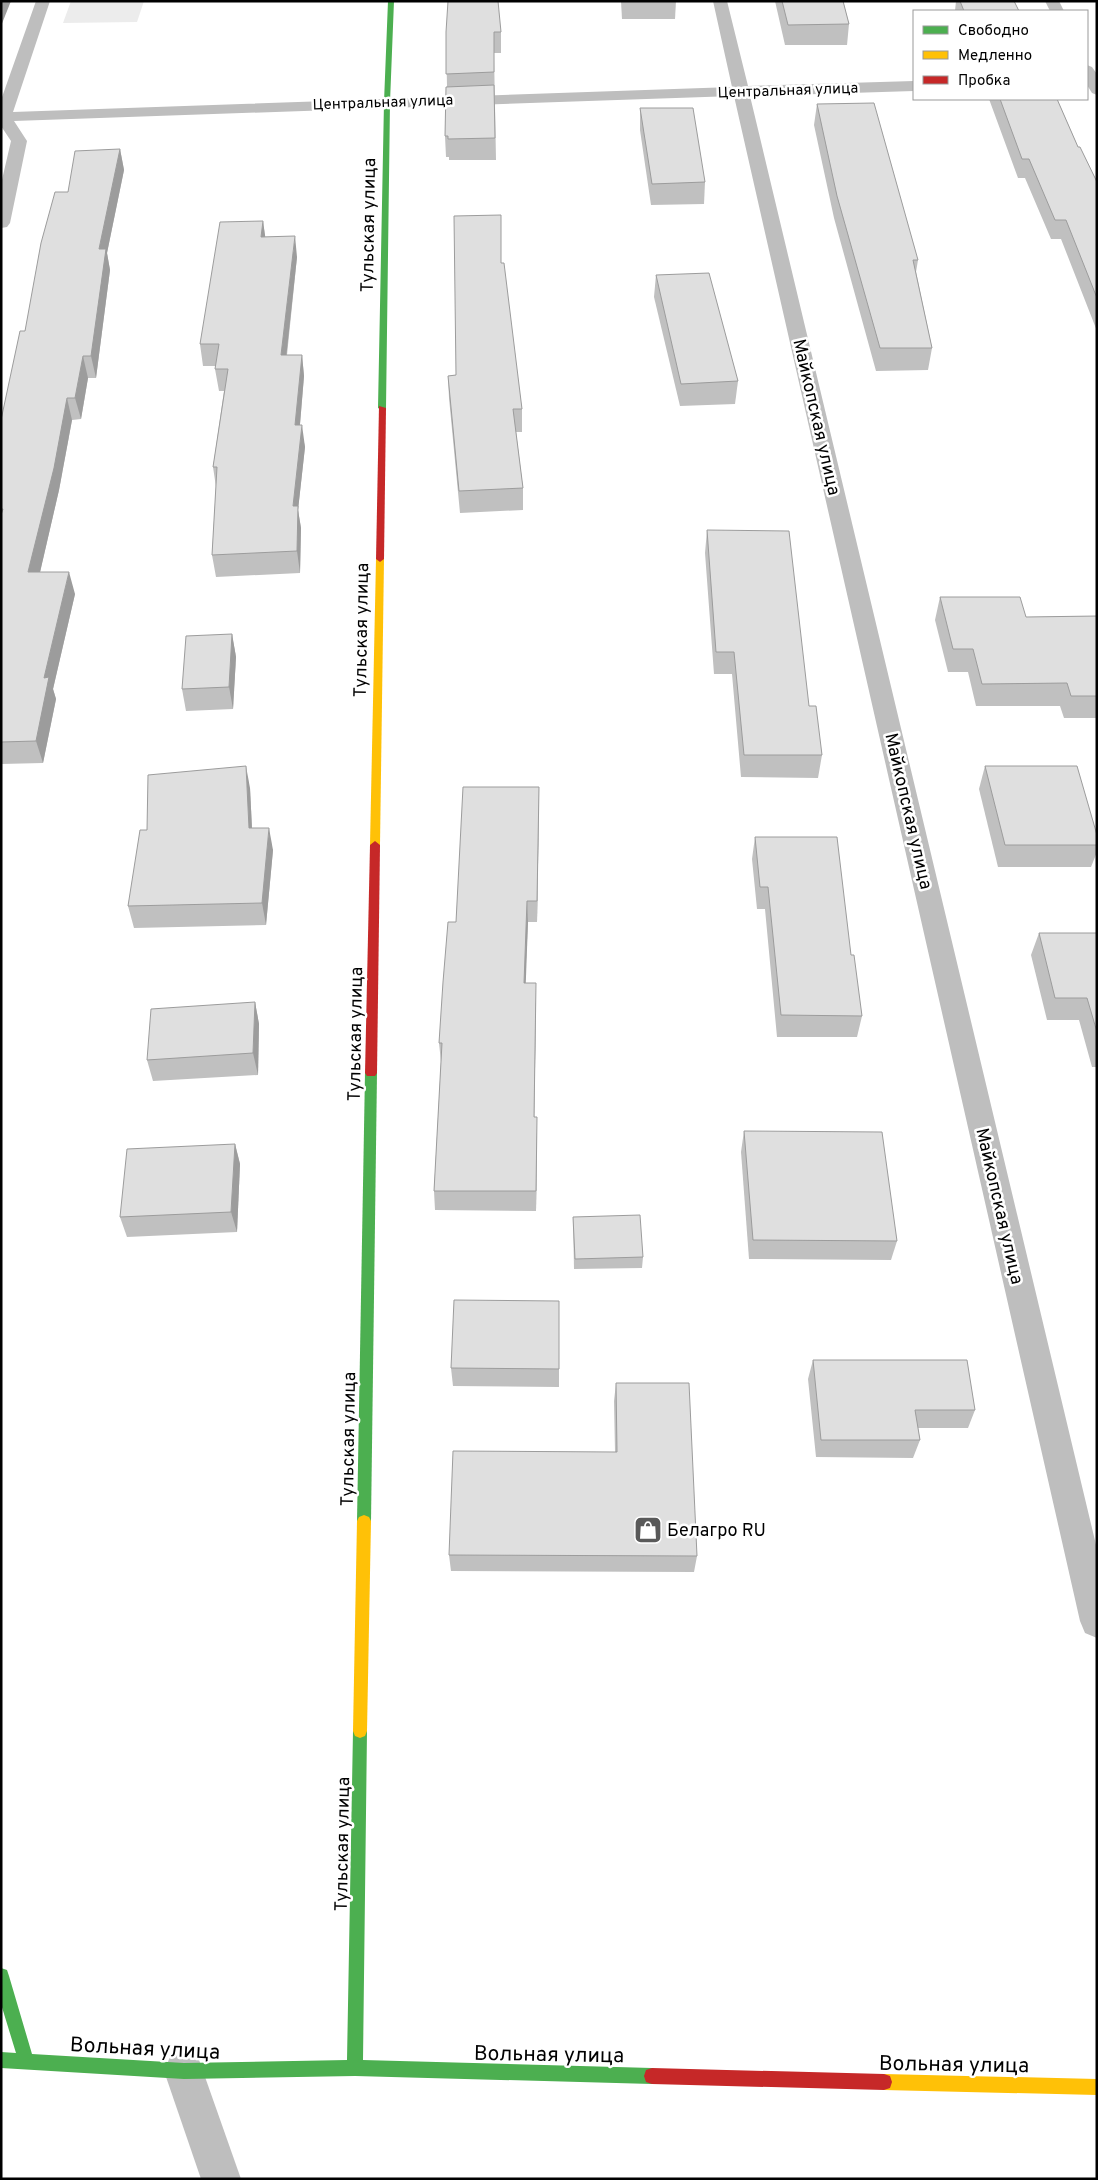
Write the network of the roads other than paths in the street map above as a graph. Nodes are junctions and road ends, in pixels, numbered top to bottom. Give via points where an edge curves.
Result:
1 (43, 1) edge
2 (391, 1) edge
3 (720, 1) edge
4 (913, 86) edge
5 (742, 91) junction
6 (387, 102) junction
7 (2, 117) edge
8 (1, 223) edge
9 (1097, 1621) edge
10 (1, 1976) edge
11 (1, 2060) edge
12 (26, 2061) junction
13 (355, 2068) junction
14 (184, 2071) junction
15 (1097, 2087) edge
16 (221, 2179) edge

1 - 7 street
2 - 6 street, Тульская улица
3 - 5 street, Майкопская улица
4 - 5 street, Центральная улица
5 - 6 street, Центральная улица
5 - 9 street, Майкопская улица
6 - 7 street, Центральная улица
6 - 13 street, Тульская улица
7 - 8 street via 19,141
10 - 12 street
11 - 12 street, Вольная улица
12 - 14 street, Вольная улица
13 - 14 street, Вольная улица
13 - 15 street, Вольная улица
14 - 16 street

